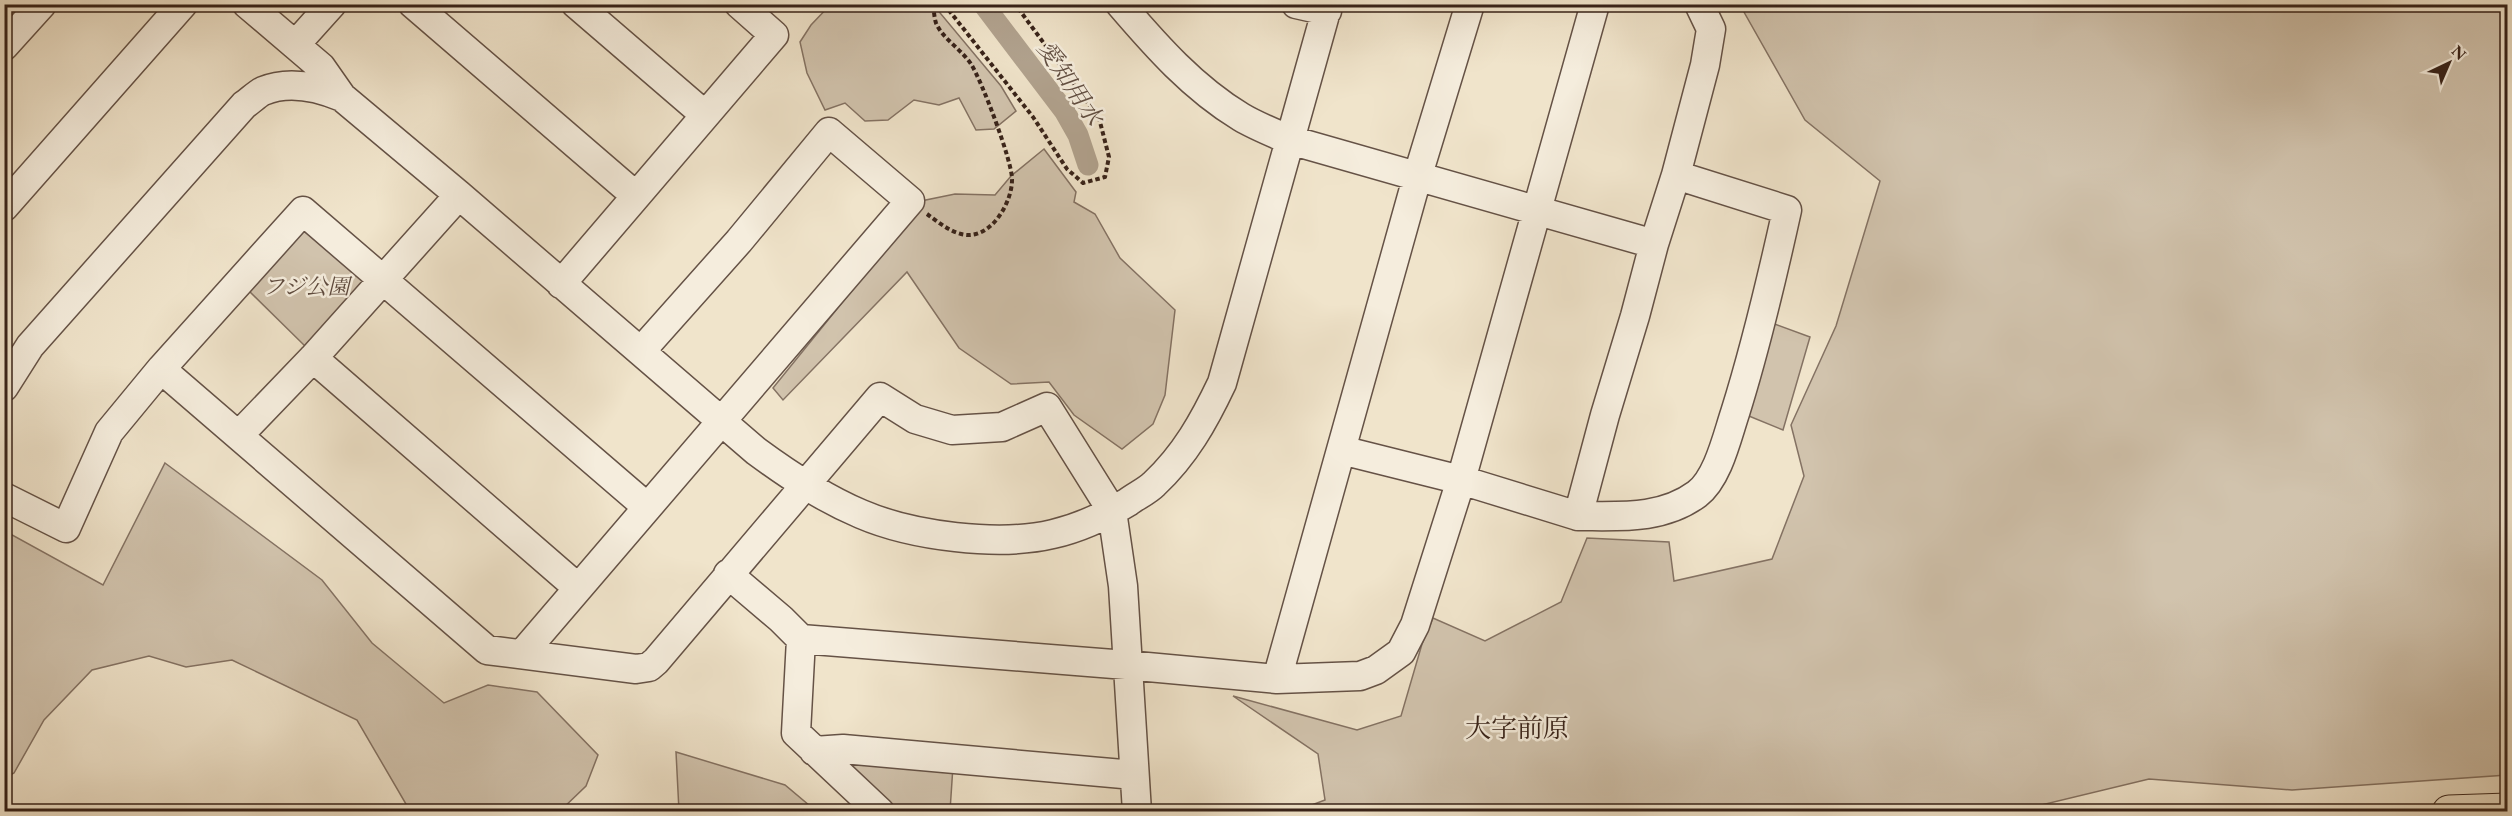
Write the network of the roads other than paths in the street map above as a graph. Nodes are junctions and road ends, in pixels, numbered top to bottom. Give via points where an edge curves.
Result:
1 (42, 4) edge
2 (183, 4) edge
3 (247, 4) edge
4 (332, 4) edge
5 (413, 4) edge
6 (576, 4) edge
7 (739, 4) edge
8 (1120, 4) edge
9 (1296, 4) edge
10 (1470, 4) edge
11 (1595, 4) edge
12 (1699, 4) edge
13 (1328, 8) edge
14 (296, 44) junction
15 (4, 46) edge
16 (342, 97) junction
17 (705, 115) junction
18 (1290, 140) junction
19 (1676, 175) junction
20 (1417, 178) junction
21 (459, 195) junction
22 (636, 196) junction
23 (4, 207) edge
24 (1537, 210) junction
25 (1654, 244) junction
26 (383, 280) junction
27 (561, 284) junction
28 (641, 351) junction
29 (313, 358) junction
30 (161, 369) junction
31 (4, 387) edge
32 (723, 422) junction
33 (239, 435) junction
34 (1341, 450) junction
35 (1461, 480) junction
36 (805, 487) junction
37 (4, 496) edge
38 (647, 507) junction
39 (1112, 511) junction
40 (1578, 516) junction
41 (728, 574) junction
42 (578, 588) junction
43 (801, 639) junction
44 (522, 654) junction
45 (1126, 665) junction
46 (1277, 679) junction
47 (814, 751) junction
48 (1134, 775) junction
49 (2508, 810) edge
50 (880, 812) edge
51 (1137, 812) edge
52 (2449, 812) edge

1 - 15 street
2 - 23 street
3 - 14 street
4 - 14 street
5 - 22 street
6 - 17 street
7 - 17 street via 774,35
8 - 18 street via 1201,89 1241,117
9 - 13 street
10 - 20 street
11 - 24 street
12 - 19 street via 1711,29
13 - 18 street
14 - 16 street via 321,67
16 - 21 street
16 - 31 street via 319,87 283,86 262,92 244,105 30,346
17 - 22 street
18 - 20 street
18 - 39 street via 1222,383 1204,422 1177,461 1152,486
19 - 25 street
19 - 40 street via 1787,210 1757,344 1722,453 1699,492 1682,504 1644,516
20 - 24 street
20 - 34 street
21 - 26 street
21 - 27 street
22 - 27 street
24 - 25 street
24 - 35 street
25 - 40 street
26 - 29 street
26 - 30 street via 303,211
26 - 38 street
27 - 28 street
28 - 32 street
28 - 32 street via 829,132 910,201
29 - 33 street
29 - 42 street
30 - 33 street
30 - 37 street via 109,432 66,528
32 - 36 street
32 - 38 street
33 - 44 street via 487,650
34 - 35 street
34 - 46 street
35 - 40 street
35 - 46 street via 1415,626 1401,652 1360,676
36 - 39 street via 862,515 942,536 1002,539 1052,534
36 - 39 street via 880,397 915,419 952,430 1002,427 1047,407
36 - 41 street
38 - 42 street
39 - 45 street via 1123,586
41 - 43 street
41 - 44 street via 649,667 636,669
42 - 44 street
43 - 45 street
43 - 47 street via 796,732
45 - 46 street
45 - 48 street
47 - 48 street via 843,749
47 - 50 street
48 - 51 street
49 - 52 main road

